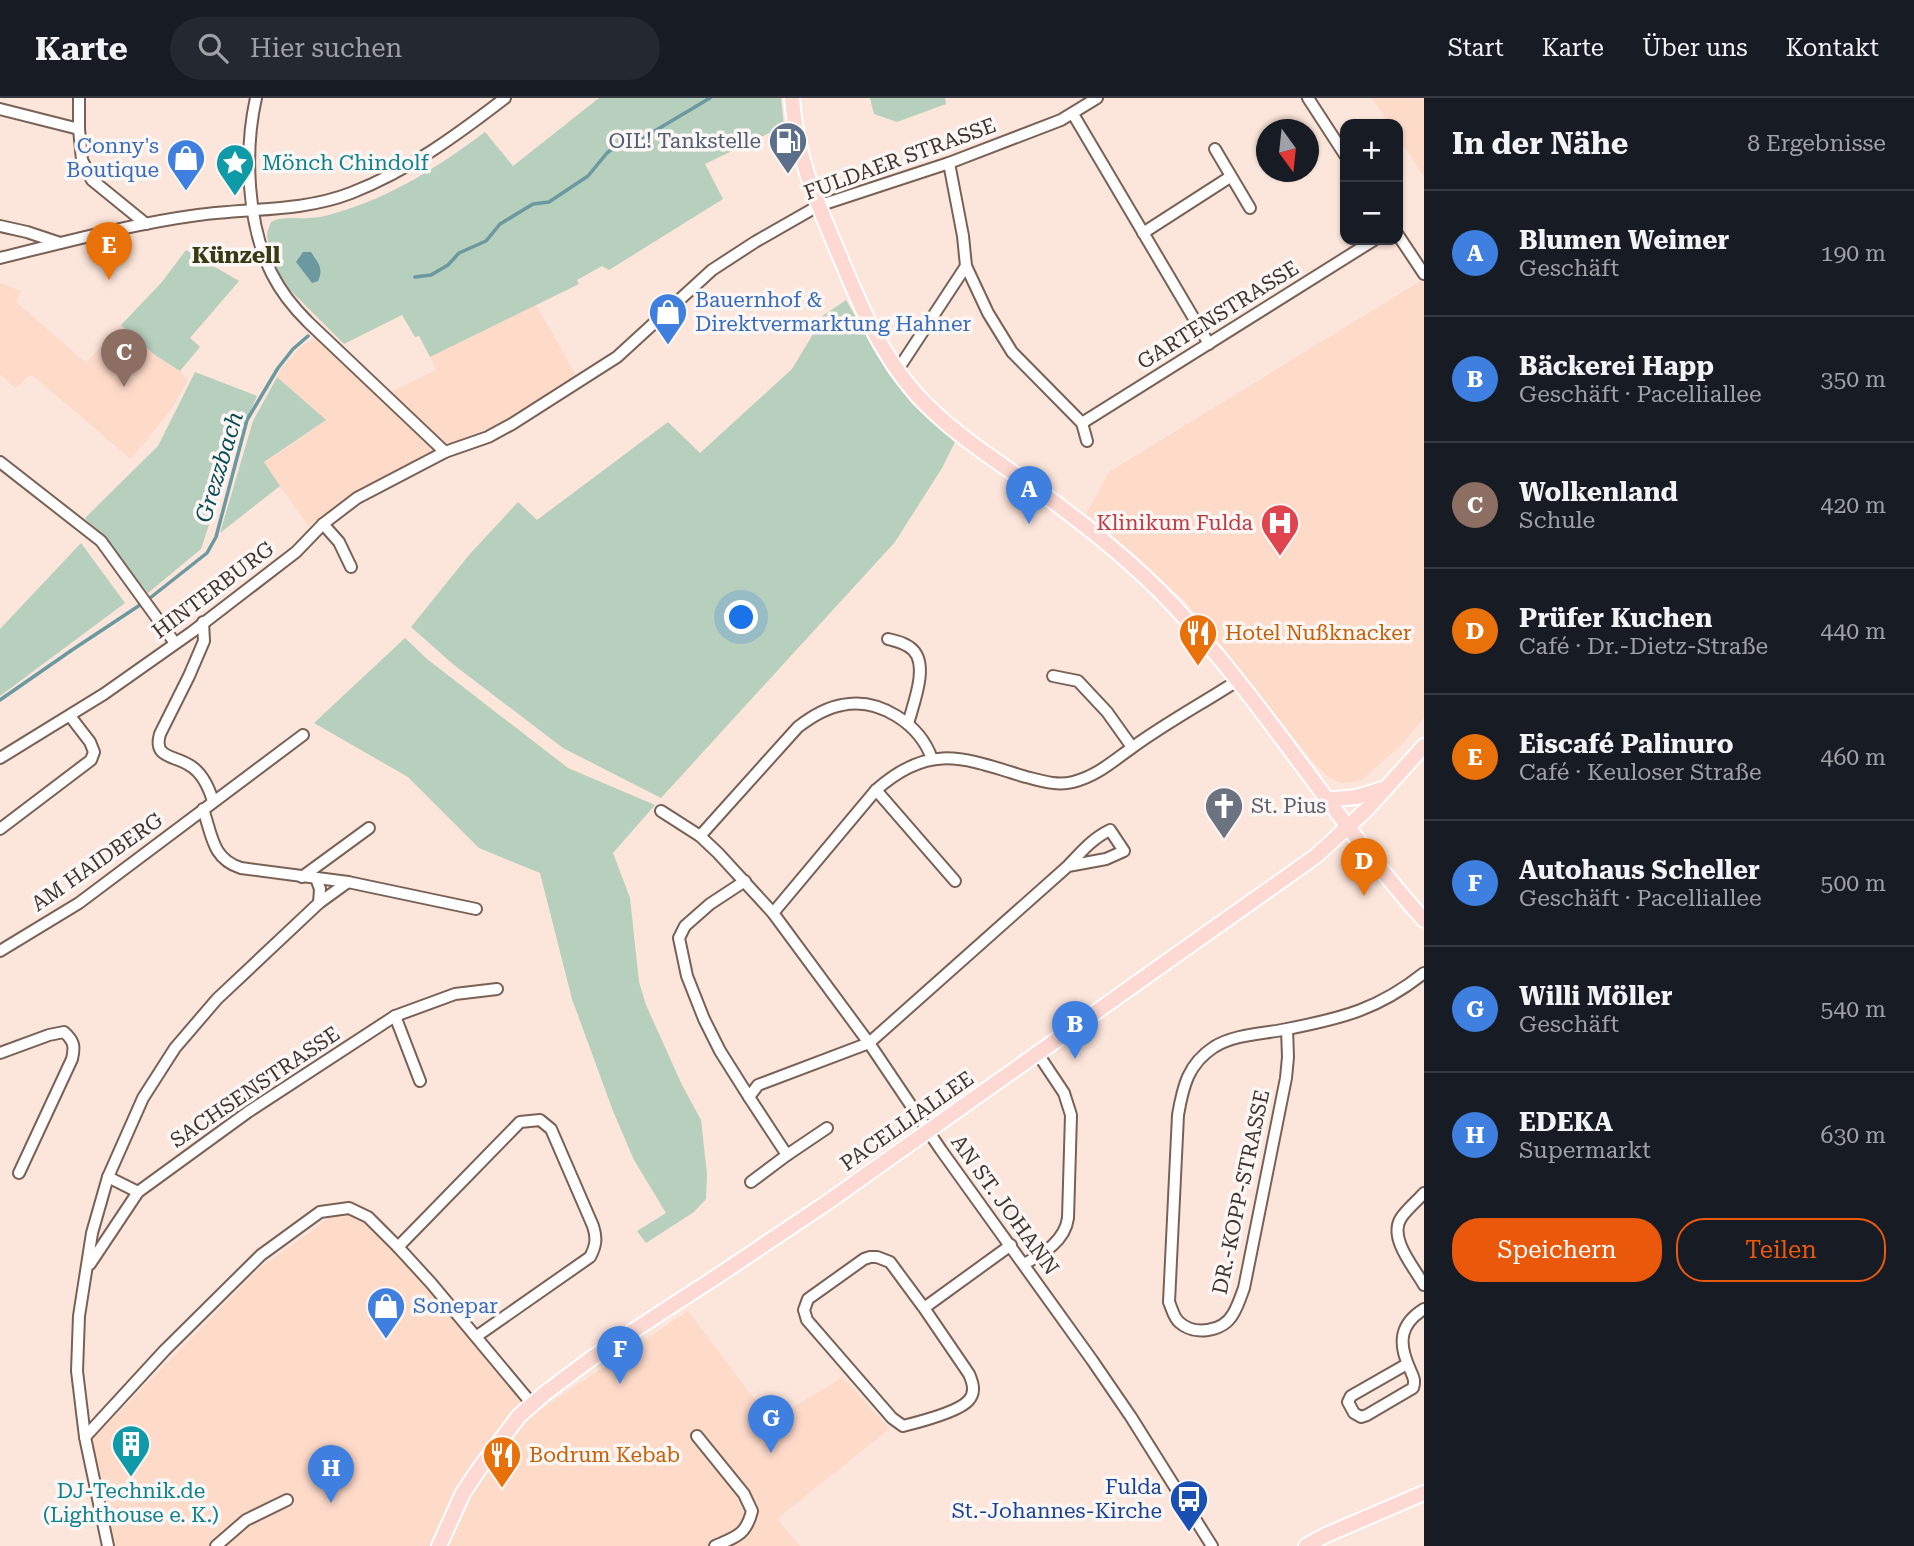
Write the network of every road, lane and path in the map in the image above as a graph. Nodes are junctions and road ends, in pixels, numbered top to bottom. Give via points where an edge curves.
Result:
1 (79, 98) edge
2 (256, 98) edge
3 (505, 98) edge
4 (792, 98) edge
5 (1097, 98) edge
6 (1308, 98) edge
7 (0, 109) edge
8 (1073, 114) junction
9 (79, 129) junction
10 (1340, 147) edge
11 (1215, 149) dead end
12 (949, 163) junction
13 (1230, 177) junction
14 (818, 206) junction
15 (1250, 208) dead end
16 (253, 211) junction
17 (146, 224) junction
18 (0, 226) edge
19 (1143, 233) junction
20 (60, 243) junction
21 (1403, 243) edge
22 (1366, 245) edge
23 (0, 258) edge
24 (966, 266) junction
25 (1424, 274) edge
26 (1209, 344) junction
27 (897, 371) junction
28 (1082, 423) junction
29 (1087, 441) dead end
30 (445, 452) junction
31 (0, 462) edge
32 (323, 524) junction
33 (351, 567) dead end
34 (203, 622) junction
35 (888, 639) dead end
36 (175, 643) junction
37 (1053, 676) dead end
38 (1237, 681) junction
39 (70, 716) junction
40 (908, 724) junction
41 (303, 735) dead end
42 (1424, 746) edge
43 (1132, 747) junction
44 (0, 758) edge
45 (932, 759) junction
46 (1387, 787) junction
47 (876, 790) junction
48 (1326, 800) junction
49 (213, 801) junction
50 (203, 809) junction
51 (661, 811) dead end
52 (369, 828) dead end
53 (1348, 828) junction
54 (0, 830) edge
55 (700, 836) junction
56 (1068, 866) junction
57 (302, 877) junction
58 (316, 878) junction
59 (745, 881) junction
60 (955, 881) dead end
61 (348, 882) junction
62 (319, 903) junction
63 (476, 909) dead end
64 (773, 913) junction
65 (1424, 920) edge
66 (0, 951) edge
67 (1424, 972) edge
68 (497, 989) dead end
69 (395, 1016) junction
70 (1287, 1029) junction
71 (869, 1043) junction
72 (0, 1053) edge
73 (1038, 1054) junction
74 (420, 1081) dead end
75 (749, 1097) junction
76 (827, 1128) dead end
77 (929, 1131) junction
78 (788, 1155) junction
79 (19, 1173) dead end
80 (108, 1177) junction
81 (751, 1182) dead end
82 (138, 1192) junction
83 (1424, 1193) edge
84 (1011, 1245) junction
85 (398, 1247) junction
86 (1024, 1264) junction
87 (86, 1270) junction
88 (1424, 1285) edge
89 (924, 1308) junction
90 (1424, 1309) edge
91 (477, 1336) junction
92 (1408, 1364) junction
93 (532, 1404) junction
94 (697, 1436) dead end
95 (85, 1437) junction
96 (1424, 1493) edge
97 (287, 1500) dead end
98 (108, 1546) edge
99 (216, 1546) edge
100 (439, 1546) edge
101 (715, 1546) edge
102 (1212, 1546) edge
103 (1306, 1546) edge

1 - 9 street
2 - 16 street via 249,139
3 - 16 street via 435,150 352,193 308,205
4 - 14 main road via 800,153
5 - 8 street, FULDAER STRASSE
6 - 10 street
7 - 9 street
8 - 12 street, FULDAER STRASSE
8 - 19 street
9 - 17 street via 82,160 92,180
11 - 13 street
12 - 14 street, FULDAER STRASSE
12 - 24 street
13 - 15 street
13 - 19 street
14 - 27 main road via 868,321
14 - 30 street, FULDAER STRASSE via 712,270 617,357 512,424
16 - 17 street
16 - 30 street via 268,264 294,307
17 - 20 street
18 - 20 street
19 - 26 street
20 - 23 street
21 - 25 street
22 - 26 street, GARTENSTRASSE
24 - 27 street
24 - 28 street via 1012,352
26 - 28 street, GARTENSTRASSE
27 - 38 main road via 958,434 1077,520 1149,580
28 - 29 street
30 - 32 street, HINTERBURG via 358,498
31 - 36 street via 100,541
32 - 33 street via 339,542
32 - 34 street, HINTERBURG via 296,552
34 - 36 street, HINTERBURG
34 - 49 street via 204,641 157,744 165,755 191,766 209,787
35 - 40 street via 914,650 919,661 921,674
36 - 39 street, HINTERBURG
37 - 43 street via 1078,681
38 - 43 street
38 - 48 main road
39 - 44 street, HINTERBURG
39 - 54 street via 90,742 91,760
40 - 45 street
40 - 55 street via 883,709 860,704 818,713 798,727
41 - 49 street, AM HAIDBERG
42 - 46 main road, PACELLIALLEE
43 - 45 street via 1093,775 1071,782 1048,783 968,759
45 - 47 street via 894,775
46 - 48 main road
46 - 53 main road, PACELLIALLEE
47 - 60 street
47 - 64 street
48 - 53 main road
49 - 50 street, AM HAIDBERG
50 - 57 street via 218,853 228,864
50 - 66 street, AM HAIDBERG via 79,903
51 - 55 street, AN ST. JOHANN
52 - 57 street
53 - 65 main road
53 - 73 main road, PACELLIALLEE via 1323,851
55 - 59 street, AN ST. JOHANN
56 - 56 street via 1110,830 1124,851 1106,859
56 - 71 street
57 - 58 street
58 - 61 street
58 - 62 street
59 - 64 street, AN ST. JOHANN
59 - 75 street via 693,918 679,938 704,1018
61 - 62 street
61 - 63 street
62 - 80 street via 216,999 175,1048 143,1098
64 - 71 street, AN ST. JOHANN
67 - 70 street, DR.-KOPP-STRASSE via 1363,1010
68 - 69 street, SACHSENSTRASSE via 455,994
69 - 74 street
69 - 82 street, SACHSENSTRASSE via 248,1112
70 - 70 street, DR.-KOPP-STRASSE via 1215,1046 1200,1059 1183,1088 1169,1302 1177,1321 1190,1330 1216,1328 1232,1317 1244,1288 1286,1078
71 - 75 street via 758,1085
71 - 77 street, AN ST. JOHANN
72 - 79 street via 64,1032 74,1049
73 - 77 main road, PACELLIALLEE
73 - 86 street via 1064,1093 1071,1115 1068,1217 1058,1241
75 - 78 street
76 - 78 street
77 - 84 street, AN ST. JOHANN
77 - 93 main road, PACELLIALLEE via 593,1357
78 - 81 street
80 - 82 street
80 - 87 street
82 - 87 street, SACHSENSTRASSE
83 - 88 street via 1402,1217 1396,1233
84 - 86 street, AN ST. JOHANN
84 - 89 street
85 - 91 street
85 - 91 street via 520,1122 540,1120 551,1129 593,1226 593,1251
85 - 95 street via 368,1217 349,1208 320,1212 261,1255 165,1349
86 - 102 street, AN ST. JOHANN via 1131,1417
87 - 95 street via 77,1371
89 - 89 street via 969,1374 973,1392 959,1407 903,1426 815,1330 804,1310 808,1299 864,1259 877,1257 890,1262
90 - 92 street via 1414,1315 1403,1333
91 - 93 street
92 - 92 street via 1415,1383 1411,1390 1364,1417 1354,1413 1348,1402 1351,1396
93 - 100 main road, PACELLIALLEE via 463,1493
94 - 101 street via 744,1494 752,1511 740,1535
95 - 98 street
96 - 103 main road
97 - 99 street via 246,1520

